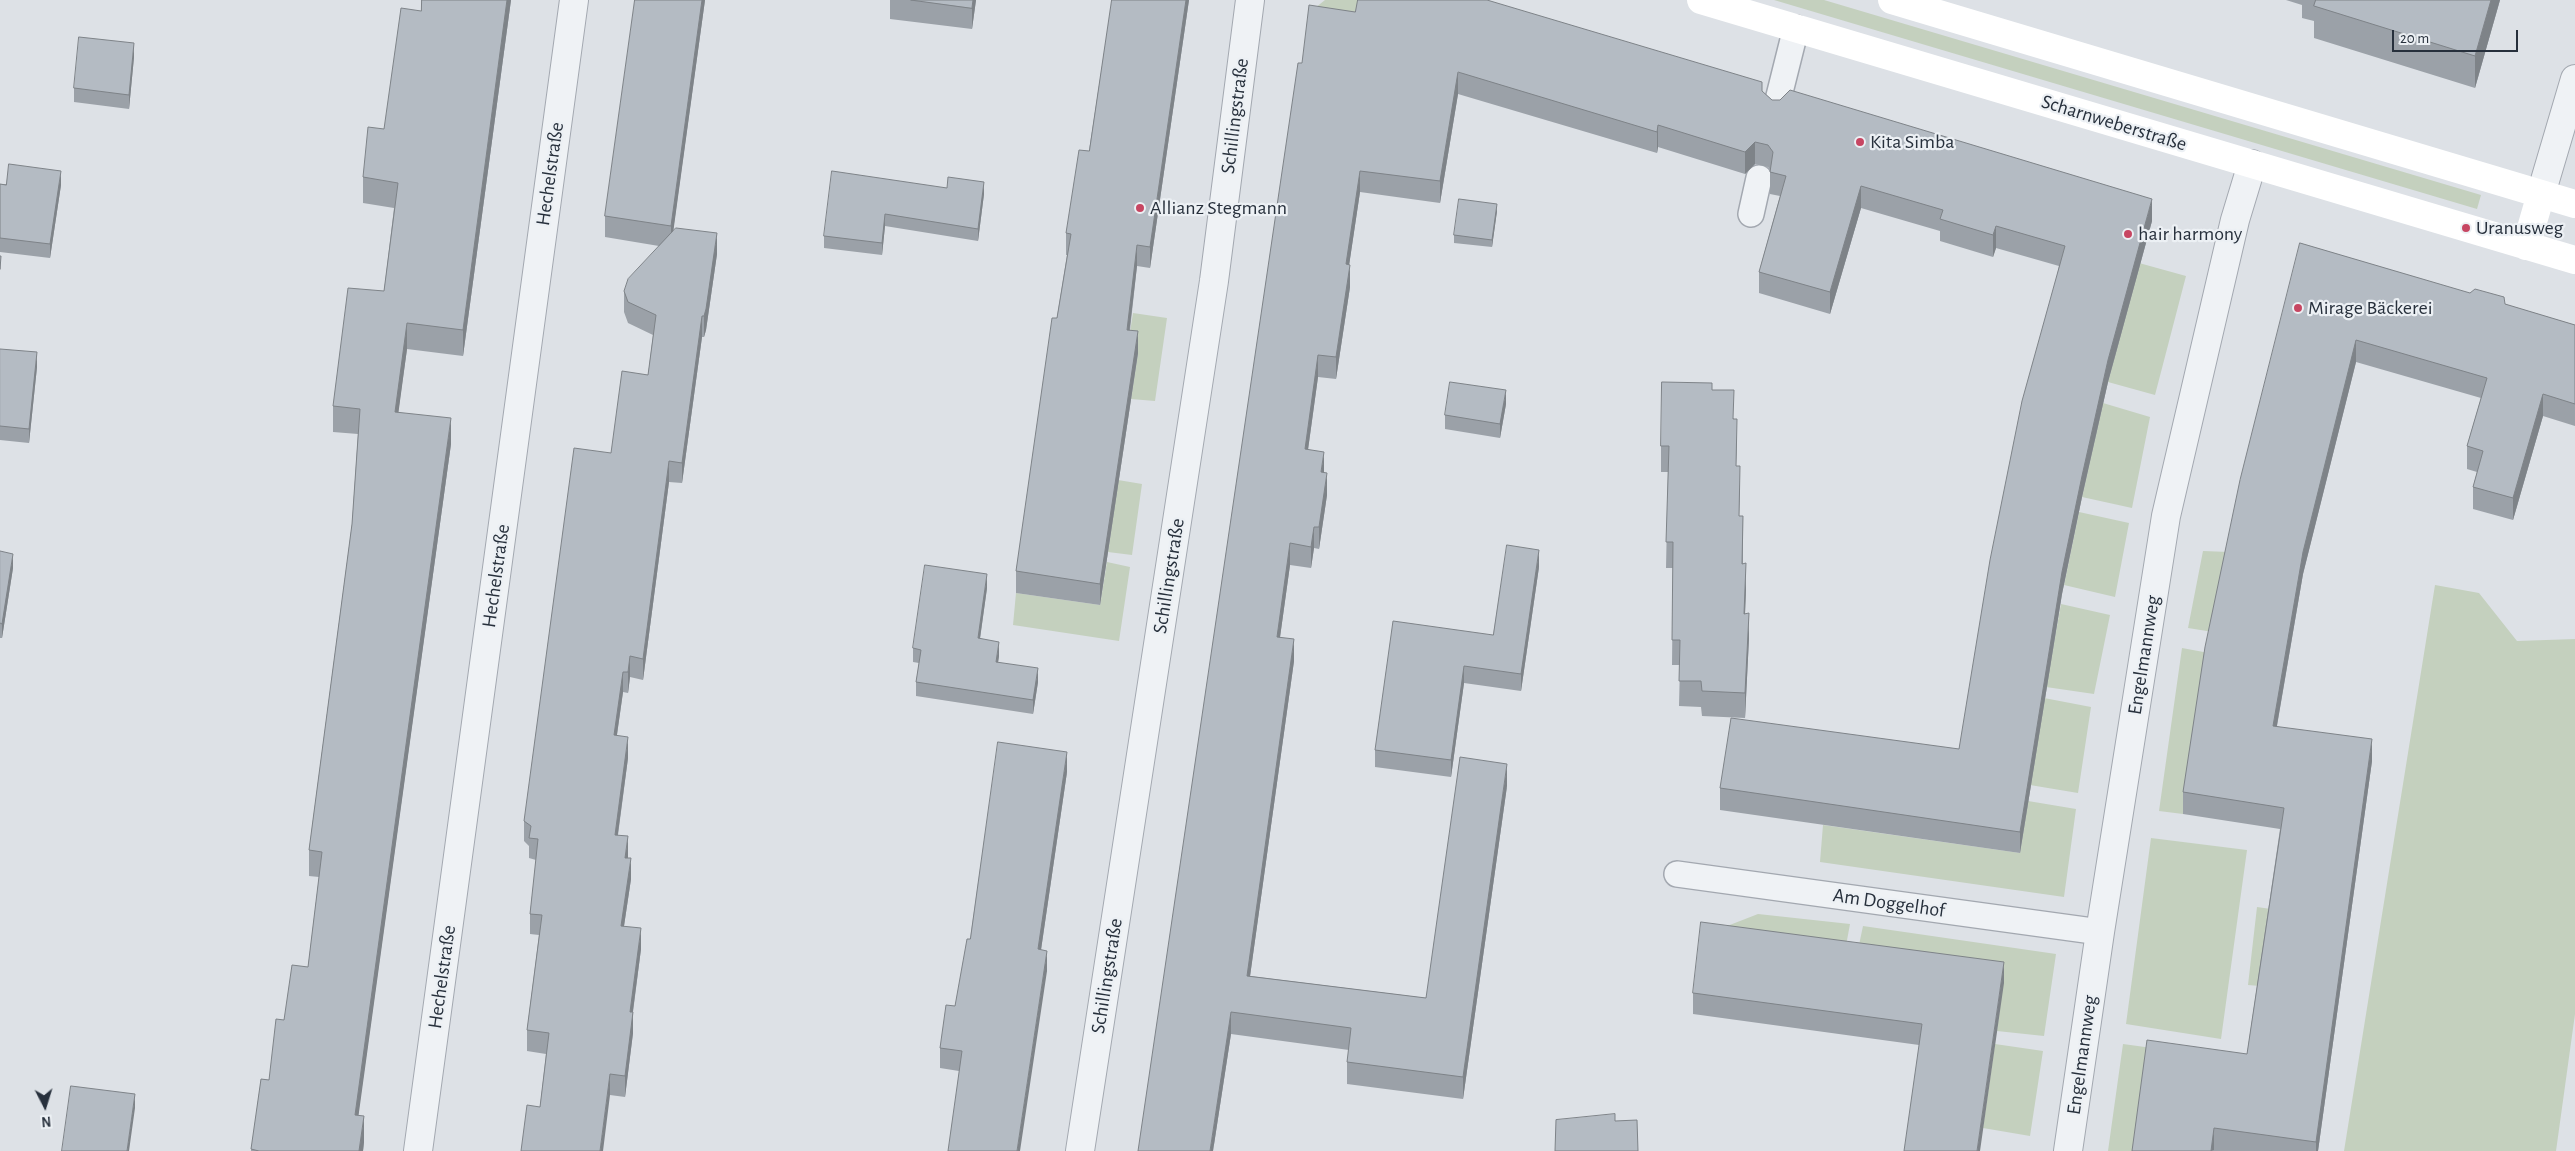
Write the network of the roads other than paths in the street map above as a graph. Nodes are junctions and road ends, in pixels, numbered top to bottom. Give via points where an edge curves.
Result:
1 (574, 0) edge
2 (1250, 0) edge
3 (1701, 0) edge
4 (1892, 0) edge
5 (1796, 28) junction
6 (2575, 79) edge
7 (1776, 108) edge
8 (2252, 164) junction
9 (1759, 178) dead end
10 (2541, 194) junction
11 (2575, 204) edge
12 (1750, 214) dead end
13 (2526, 246) junction
14 (2575, 260) edge
15 (1677, 874) dead end
16 (2100, 932) junction
17 (418, 1151) edge
18 (1080, 1151) edge
19 (2068, 1151) edge

1 - 17 street, Hechelstraße
2 - 18 street, Schillingstraße via 1214,281
3 - 5 main road, Scharnweberstraße
4 - 10 main road
5 - 7 lane
5 - 8 main road, Scharnweberstraße
6 - 10 street
8 - 13 main road, Scharnweberstraße
8 - 16 street, Engelmannweg via 2234,220 2166,516
9 - 12 lane
10 - 11 main road
10 - 13 main road
13 - 14 main road, Scharnweberstraße
15 - 16 lane, Am Doggelhof
16 - 19 street, Engelmannweg

